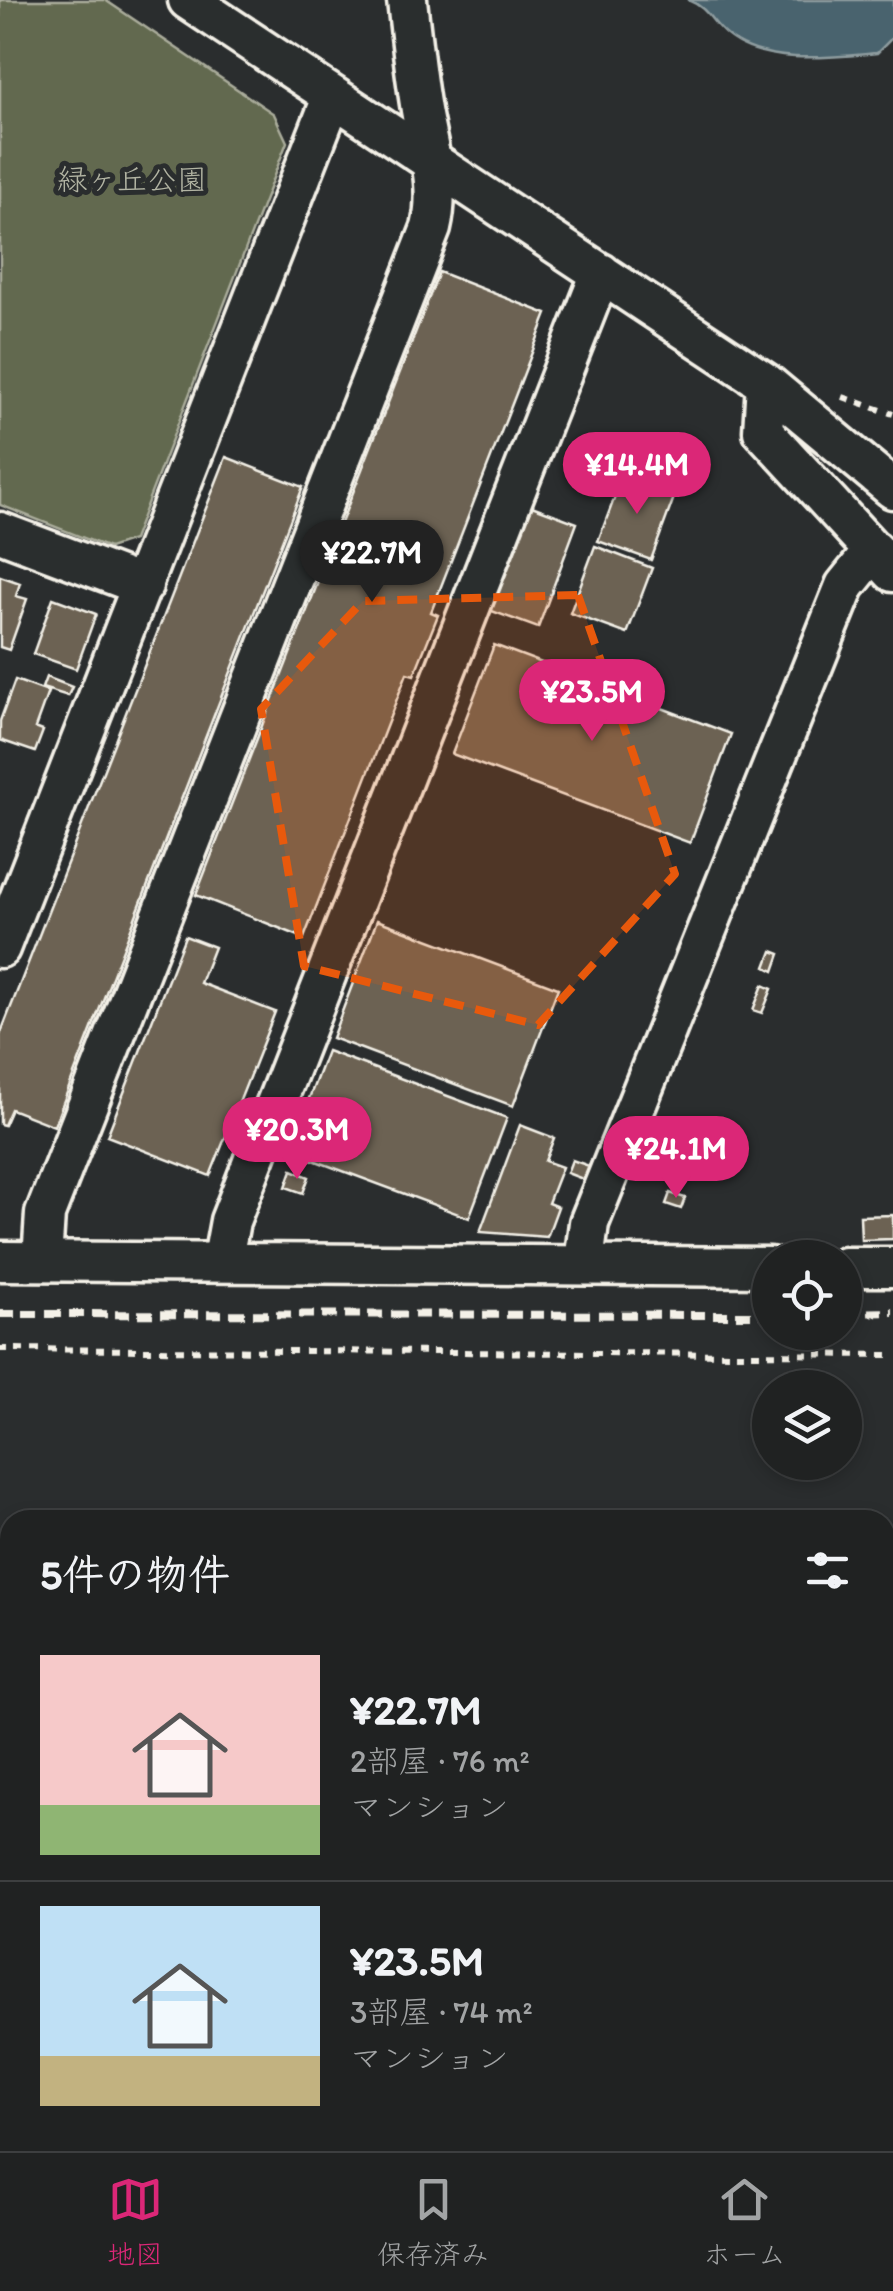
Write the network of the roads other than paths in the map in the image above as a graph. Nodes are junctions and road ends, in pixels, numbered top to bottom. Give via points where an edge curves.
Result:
1 (188, 0) edge
2 (407, 0) edge
3 (332, 98) junction
4 (433, 163) junction
5 (601, 272) junction
6 (766, 383) junction
7 (893, 489) edge
8 (0, 532) edge
9 (883, 561) edge
10 (143, 586) junction
11 (0, 948) edge
12 (223, 1259) junction
13 (0, 1260) edge
14 (42, 1260) junction
15 (584, 1264) junction
16 (752, 1267) edge
17 (862, 1267) edge
18 (893, 1267) edge

1 - 3 street
2 - 4 street
3 - 4 street
3 - 10 street
4 - 5 street
4 - 14 street via 432,228 44,1214
5 - 6 street
5 - 12 street via 230,1220
6 - 7 street
6 - 9 street via 763,431
8 - 10 street
9 - 15 street via 844,586 590,1223
10 - 11 street
12 - 14 street
12 - 15 street
13 - 14 street
15 - 16 street
17 - 18 street

